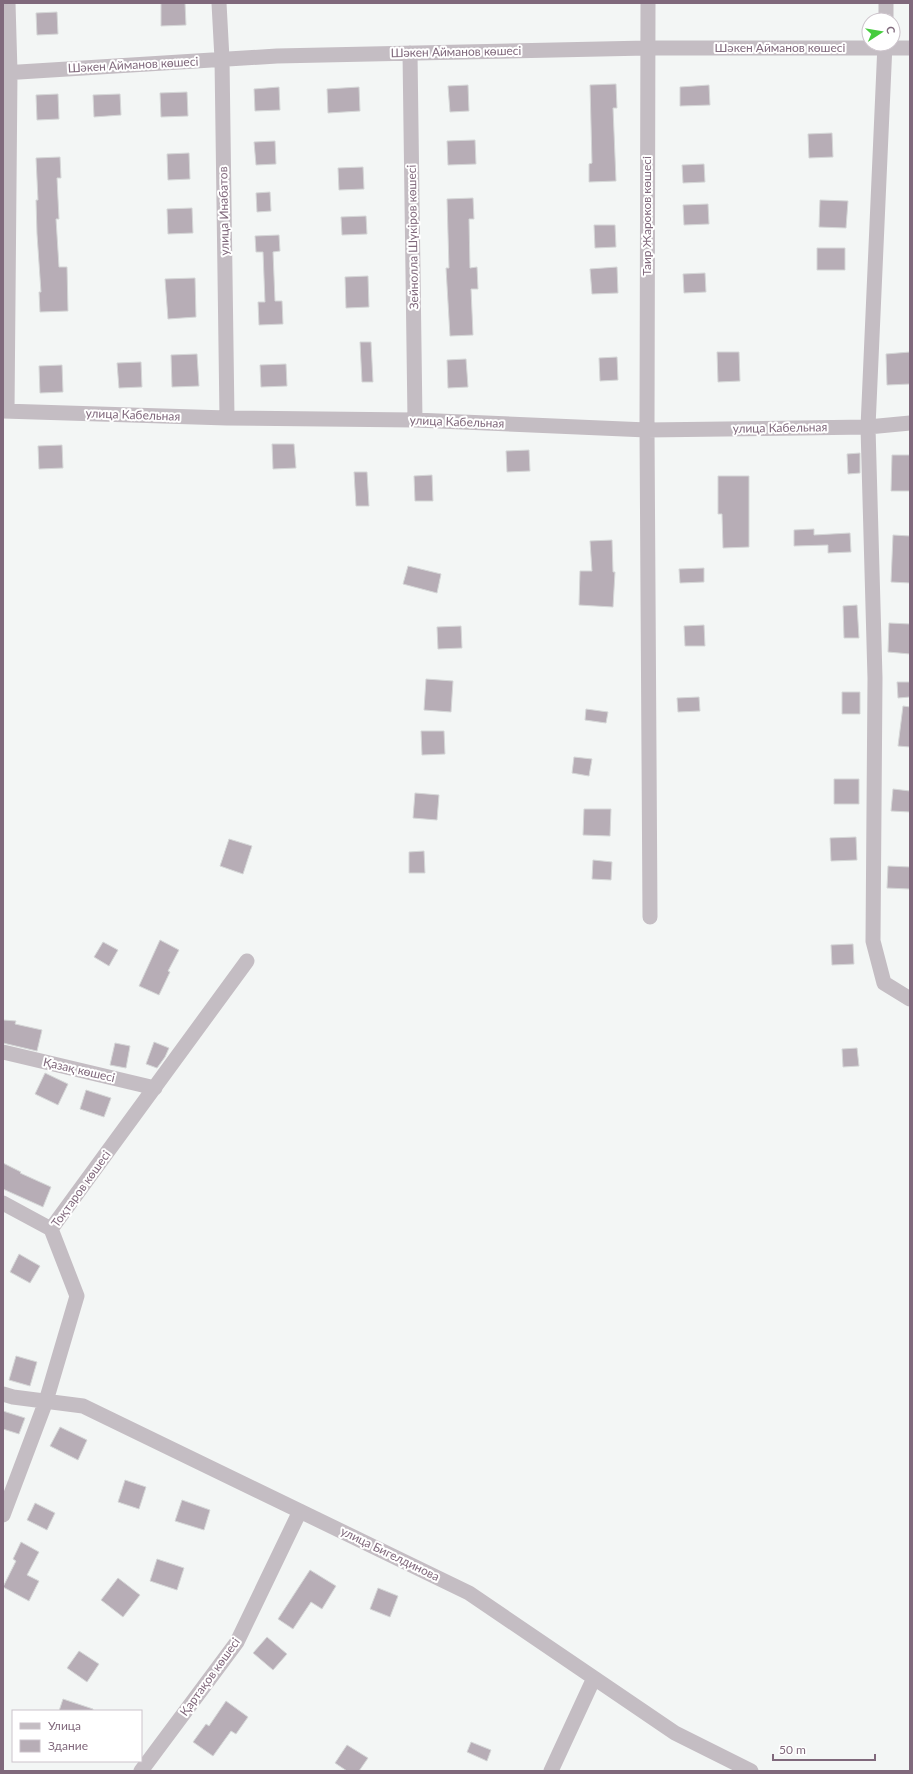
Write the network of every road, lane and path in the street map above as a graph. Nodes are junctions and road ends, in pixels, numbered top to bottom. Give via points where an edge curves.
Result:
1 (8, 3) edge
2 (219, 3) edge
3 (648, 3) edge
4 (861, 46) edge
5 (647, 48) junction
6 (885, 52) edge
7 (410, 53) junction
8 (222, 59) junction
9 (6, 72) edge
10 (5, 411) edge
11 (227, 418) junction
12 (416, 420) junction
13 (910, 423) edge
14 (868, 428) junction
15 (647, 430) junction
16 (650, 917) dead end
17 (247, 961) dead end
18 (910, 999) edge
19 (3, 1052) edge
20 (155, 1088) junction
21 (3, 1203) edge
22 (51, 1229) junction
23 (3, 1394) edge
24 (46, 1401) junction
25 (300, 1511) junction
26 (3, 1515) edge
27 (594, 1678) junction
28 (141, 1771) edge
29 (551, 1771) edge
30 (751, 1771) edge

1 - 9 street
2 - 8 street, улица Инабатов
3 - 5 street, Таир Жароков көшесі
4 - 5 street, Шәкен Айманов көшесі
5 - 7 street, Шәкен Айманов көшесі
5 - 15 street, Таир Жароков көшесі
6 - 14 street
7 - 8 street, Шәкен Айманов көшесі
7 - 12 street, Зейнолла Шүкіров көшесі
8 - 9 street, Шәкен Айманов көшесі
8 - 11 street, улица Инабатов
9 - 10 street
10 - 11 street, улица Кабельная
11 - 12 street, улица Кабельная
12 - 15 street, улица Кабельная
13 - 14 street, улица Кабельная
14 - 15 street, улица Кабельная
14 - 18 street via 875,678 873,942 884,983
15 - 16 street, Таир Жароков көшесі
17 - 20 street, Тоқтаров көшесі
19 - 20 street, Қазақ көшесі
20 - 22 street, Тоқтаров көшесі
21 - 22 street
22 - 24 street, Тоқтаров көшесі via 77,1296
23 - 24 street, улица Бигелдинова
24 - 25 street, улица Бигелдинова via 84,1406
24 - 26 street, Тоқтаров көшесі
25 - 27 street, улица Бигелдинова via 469,1592
25 - 28 street, Қартақов көшесі via 237,1642
27 - 29 street
27 - 30 street, улица Бигелдинова via 675,1733

